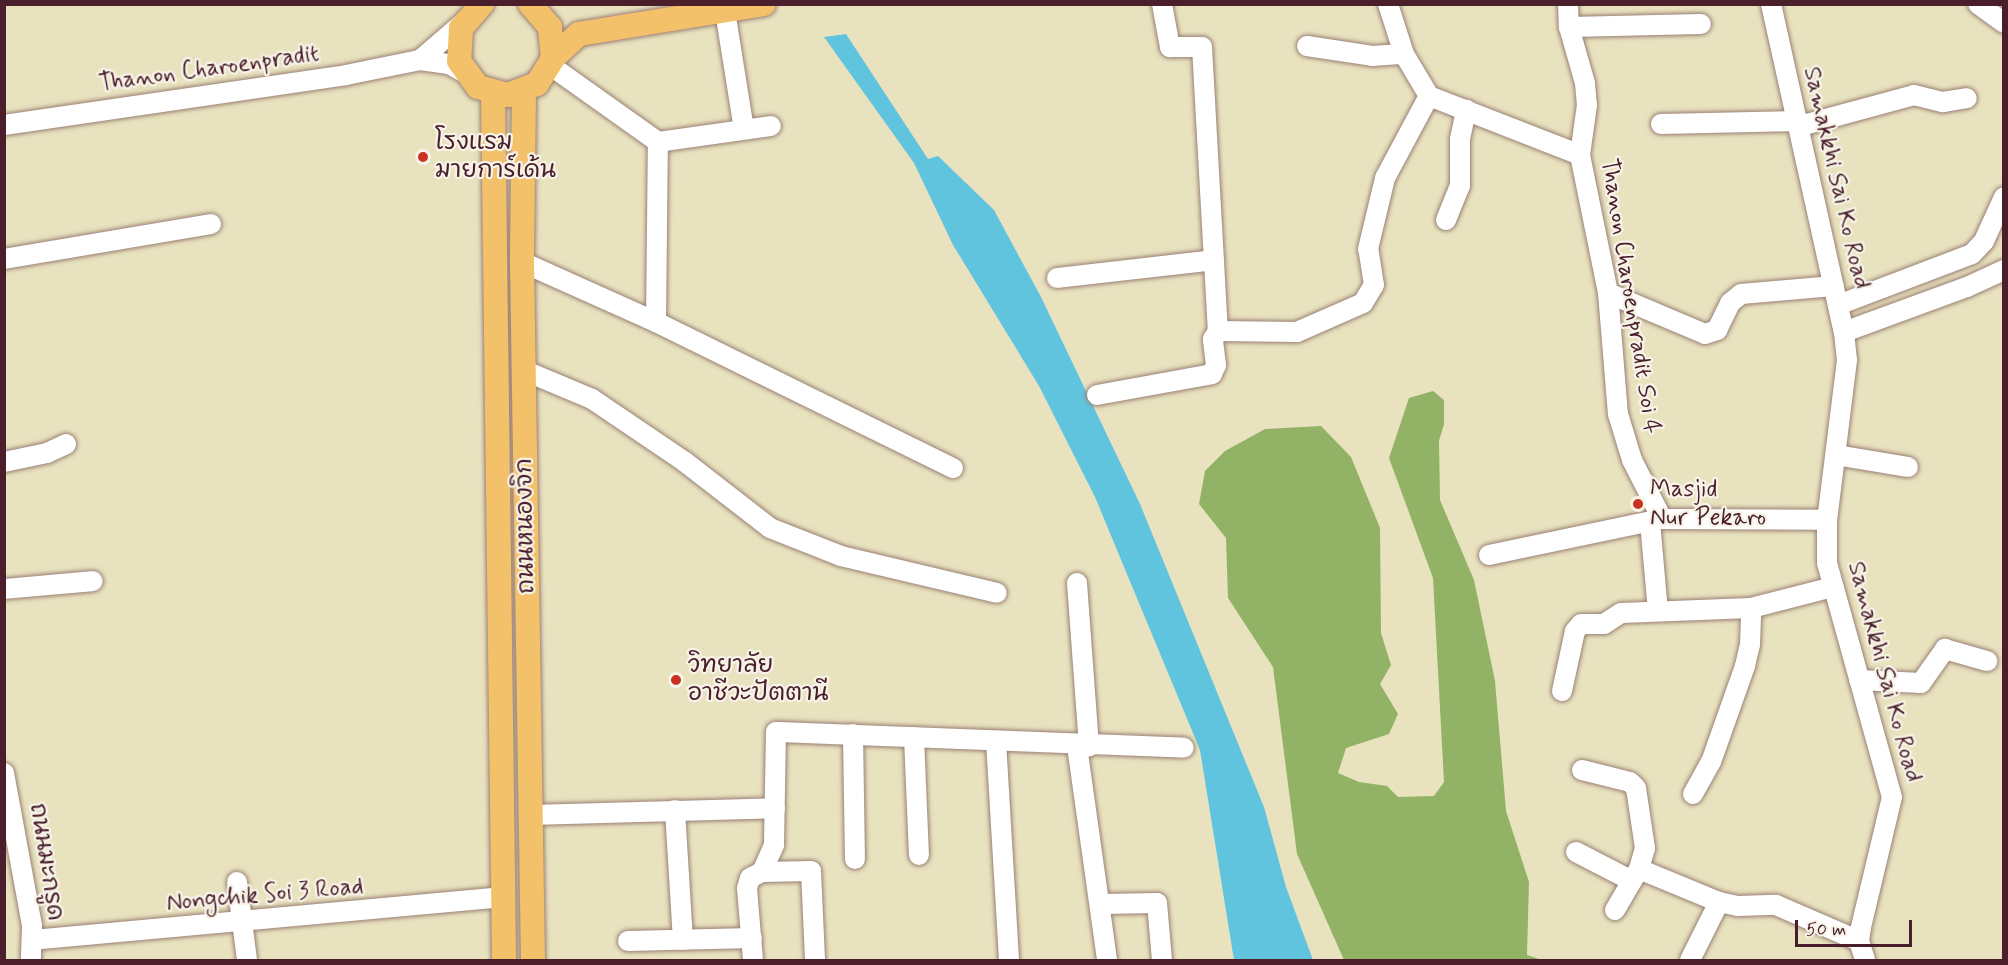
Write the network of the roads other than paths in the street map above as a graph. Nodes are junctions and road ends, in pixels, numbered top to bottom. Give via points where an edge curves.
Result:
1 (764, 4) edge
2 (1162, 4) edge
3 (1388, 4) edge
4 (1568, 4) edge
5 (1771, 4) edge
6 (1978, 4) edge
7 (536, 9) edge
8 (716, 9) edge
9 (473, 13) edge
10 (2004, 23) edge
11 (1701, 24) dead end
12 (1569, 27) junction
13 (579, 34) junction
14 (1307, 46) dead end
15 (1404, 54) junction
16 (420, 60) junction
17 (552, 62) junction
18 (465, 73) junction
19 (524, 92) junction
20 (493, 94) junction
21 (1429, 96) junction
22 (1967, 98) dead end
23 (1466, 110) junction
24 (1799, 123) junction
25 (1661, 124) dead end
26 (4, 125) edge
27 (771, 126) dead end
28 (744, 129) junction
29 (658, 142) junction
30 (1580, 155) junction
31 (2004, 197) edge
32 (1446, 220) dead end
33 (211, 224) dead end
34 (4, 259) edge
35 (1214, 260) junction
36 (522, 262) junction
37 (2004, 270) edge
38 (1058, 278) dead end
39 (1608, 293) junction
40 (1837, 296) junction
41 (656, 322) junction
42 (1218, 331) junction
43 (1844, 332) junction
44 (523, 370) junction
45 (1097, 395) dead end
46 (66, 444) dead end
47 (1836, 455) junction
48 (4, 462) edge
49 (1908, 467) dead end
50 (953, 468) dead end
51 (1656, 520) junction
52 (1827, 520) junction
53 (1489, 555) dead end
54 (93, 581) dead end
55 (1077, 583) dead end
56 (1833, 587) junction
57 (4, 589) edge
58 (997, 593) dead end
59 (1751, 608) junction
60 (1658, 611) junction
61 (1987, 661) dead end
62 (1859, 680) junction
63 (1562, 691) dead end
64 (499, 707) junction
65 (529, 710) junction
66 (853, 735) junction
67 (914, 737) junction
68 (996, 741) junction
69 (1083, 747) junction
70 (1184, 748) dead end
71 (1582, 770) dead end
72 (5, 782) edge
73 (1693, 794) dead end
74 (775, 808) junction
75 (675, 810) junction
76 (531, 815) junction
77 (1576, 852) dead end
78 (919, 855) dead end
79 (855, 859) dead end
80 (762, 872) junction
81 (1636, 875) junction
82 (237, 882) dead end
83 (502, 897) junction
84 (1719, 902) junction
85 (1102, 904) junction
86 (1615, 910) dead end
87 (244, 923) junction
88 (752, 938) junction
89 (32, 940) junction
90 (683, 940) junction
91 (628, 941) dead end
92 (1859, 941) junction
93 (31, 960) edge
94 (247, 960) edge
95 (504, 960) edge
96 (533, 960) edge
97 (753, 960) edge
98 (815, 960) edge
99 (1009, 960) edge
100 (1107, 960) edge
101 (1162, 960) edge
102 (1690, 960) edge
103 (1865, 960) edge

1 - 8 main road
2 - 35 street via 1170,46 1202,47
3 - 15 street
4 - 12 street, Thanon Charoenpradit Soi 4
5 - 24 street, Samakkhi Sai Ko Road
6 - 10 street
7 - 13 main road
7 - 17 main road via 554,42
8 - 13 main road
8 - 28 street
9 - 16 street
9 - 18 main road via 457,44
11 - 12 street
12 - 30 street, Thanon Charoenpradit Soi 4 via 1587,105
13 - 17 main road
14 - 15 street via 1372,56
15 - 21 street
16 - 18 street via 449,64
16 - 26 street, Thanon Charoenpradit via 346,75
17 - 19 main road via 537,84
17 - 29 street
18 - 20 main road via 478,87
19 - 20 main road
19 - 36 main road, ถนนหนองจิก
20 - 64 main road, ถนนหนองจิก
21 - 23 street
21 - 42 street via 1385,178 1368,249 1374,285 1371,296 1297,332
22 - 24 street via 1943,102 1914,94
23 - 30 street
23 - 32 street via 1460,139 1460,186
24 - 25 street
24 - 40 street, Samakkhi Sai Ko Road
27 - 28 street
28 - 29 street
29 - 41 street
30 - 39 street, Thanon Charoenpradit Soi 4
31 - 40 street via 1984,242 1972,254
33 - 34 street
35 - 38 street
35 - 42 street
36 - 41 street
36 - 44 main road, ถนนหนองจิก
37 - 43 street via 1967,288
39 - 40 street via 1705,334 1717,330 1730,303 1741,294
39 - 51 street, Thanon Charoenpradit Soi 4 via 1622,436
40 - 43 street, Samakkhi Sai Ko Road
41 - 50 street
42 - 45 street via 1213,339 1216,365 1212,374
43 - 47 street, Samakkhi Sai Ko Road via 1847,360
44 - 58 street via 592,399 685,462 770,528 842,556
44 - 65 main road, ถนนหนองจิก
46 - 48 street via 47,453
47 - 49 street
47 - 52 street, Samakkhi Sai Ko Road
51 - 52 street
51 - 53 street
51 - 60 street
52 - 56 street, Samakkhi Sai Ko Road via 1827,563
54 - 57 street
55 - 69 street
56 - 59 street
56 - 62 street, Samakkhi Sai Ko Road
59 - 60 street
59 - 73 street via 1750,645 1744,666 1711,762
60 - 63 street via 1621,613 1604,624 1577,627
61 - 62 street via 1945,649 1921,683
62 - 92 street, Samakkhi Sai Ko Road via 1892,797
64 - 65 main road
64 - 83 main road, ถนนหนองจิก
65 - 76 main road, ถนนหนองจิก
66 - 67 street
66 - 74 street via 776,732
66 - 79 street
67 - 68 street
67 - 78 street
68 - 69 street
68 - 99 street
69 - 70 street
69 - 85 street
71 - 81 street via 1630,782 1636,788 1645,848
72 - 89 street, ถนนมะกรูด
74 - 75 street
74 - 80 street via 774,845
75 - 76 street
75 - 90 street
76 - 96 main road, ถนนหนองจิก
77 - 81 street
80 - 88 street via 750,878 747,888
80 - 98 street via 811,871
81 - 84 street
81 - 86 street
82 - 87 street
83 - 87 street, Nongchik Soi 3 Road
83 - 95 main road, ถนนหนองจิก
84 - 92 street via 1776,905
84 - 102 street
85 - 100 street
85 - 101 street via 1157,903
87 - 89 street, Nongchik Soi 3 Road
87 - 94 street
88 - 90 street
88 - 97 street
89 - 93 street, ถนนมะกรูด
90 - 91 street
92 - 103 street

